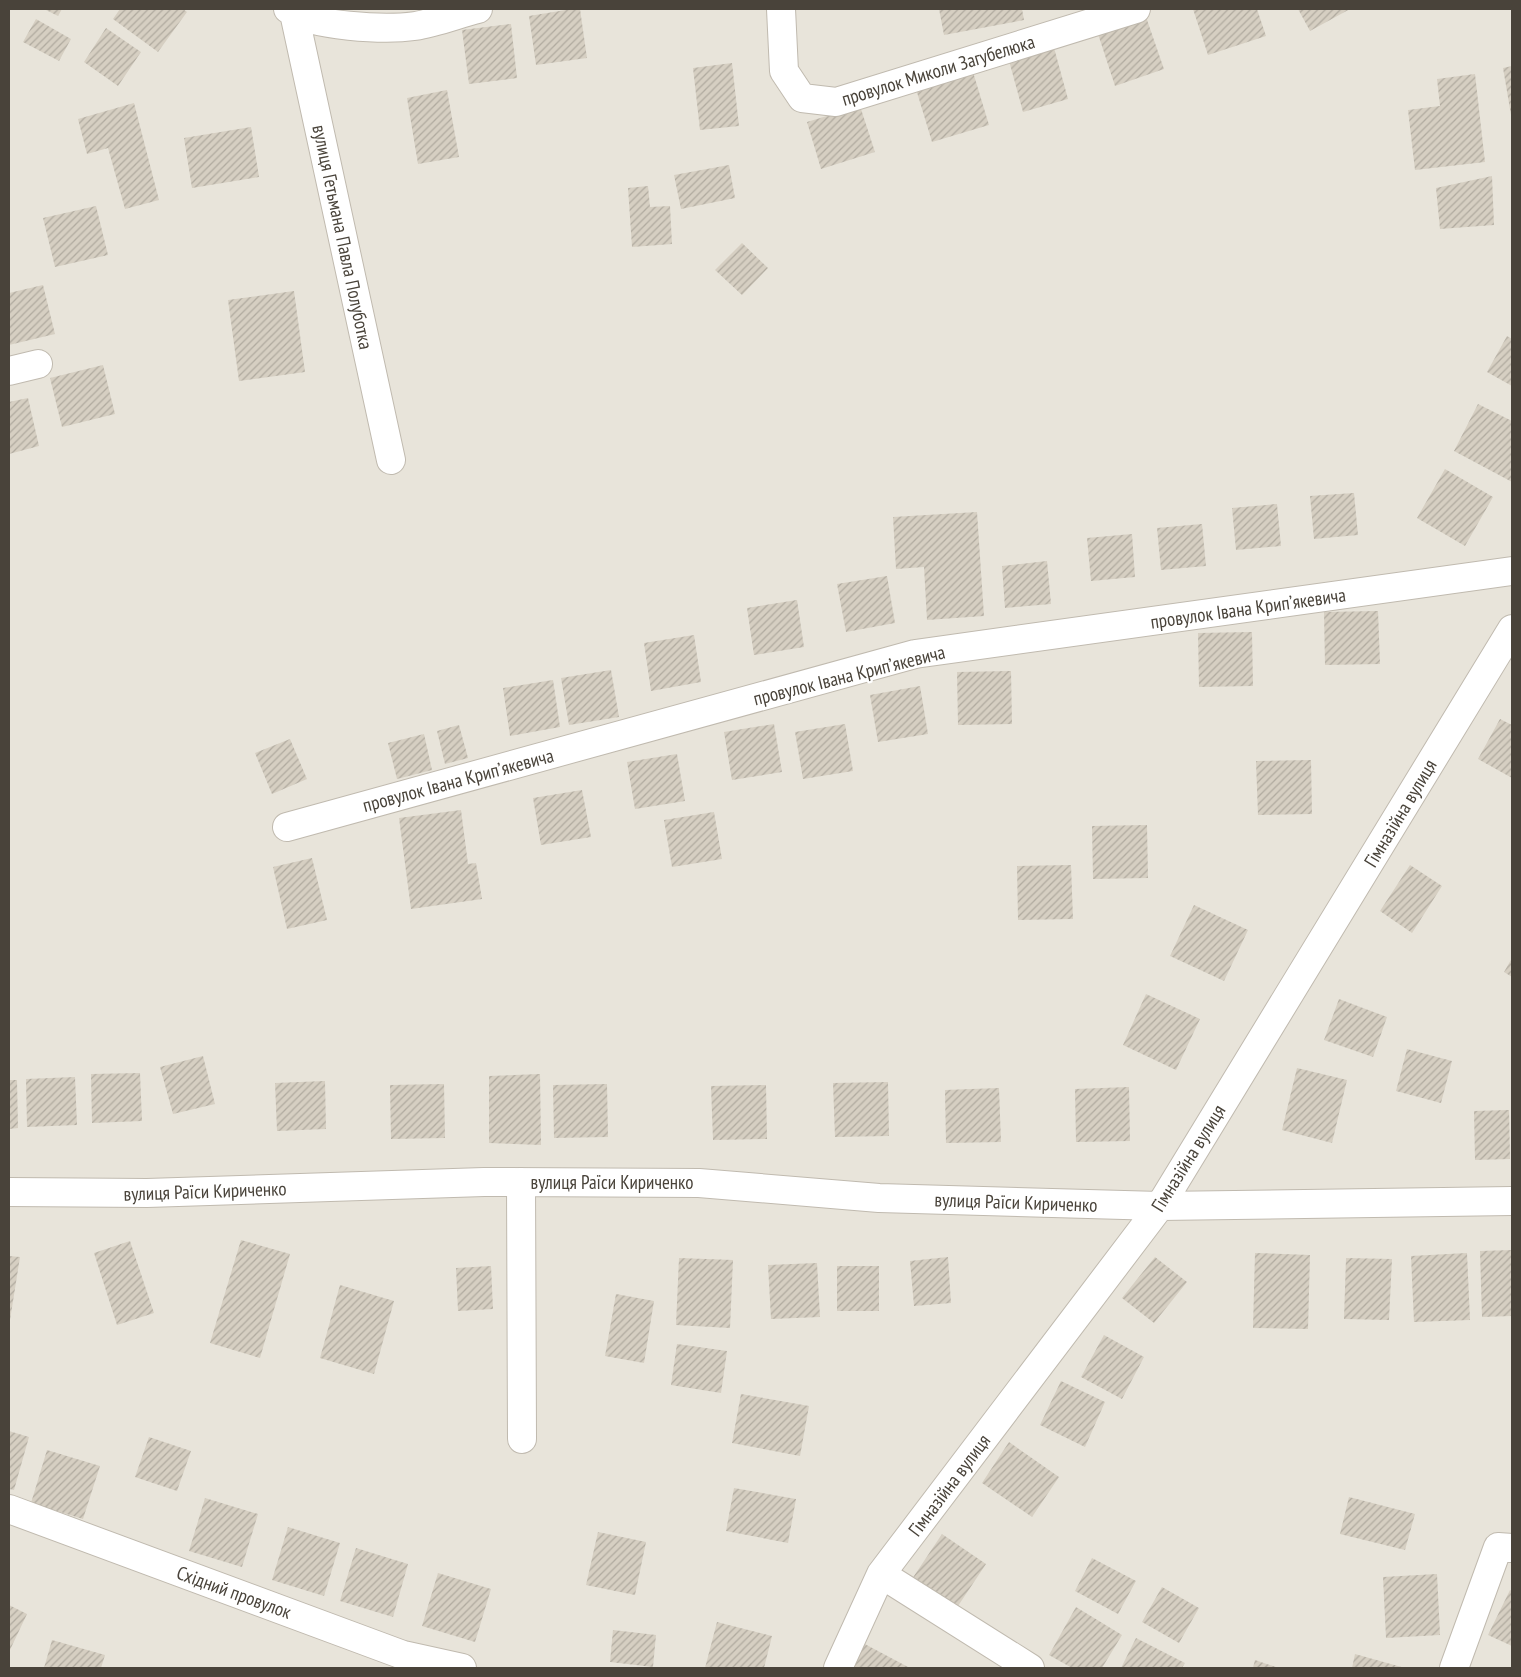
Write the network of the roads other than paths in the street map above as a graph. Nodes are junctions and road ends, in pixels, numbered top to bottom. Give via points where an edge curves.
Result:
1 (478, 9) edge
2 (781, 9) edge
3 (1136, 9) edge
4 (291, 11) edge
5 (38, 364) dead end
6 (9, 371) edge
7 (391, 460) dead end
8 (1512, 571) edge
9 (1512, 629) edge
10 (287, 827) dead end
11 (521, 1182) junction
12 (9, 1192) edge
13 (1512, 1200) edge
14 (1160, 1206) junction
15 (522, 1440) dead end
16 (9, 1509) edge
17 (1512, 1548) edge
18 (882, 1574) junction
19 (462, 1668) edge
20 (838, 1668) edge
21 (1030, 1668) edge
22 (1454, 1668) edge

1 - 4 street, вулиця Гетьмана Павла Полуботка via 415,26 337,26
2 - 3 street, провулок Миколи Загубелюка via 784,71 802,98 836,102
4 - 7 street, вулиця Гетьмана Павла Полуботка
5 - 6 street
8 - 10 street, провулок Івана Крипʼякевича via 915,654
9 - 14 street, Гімназійна вулиця
11 - 12 street, вулиця Раїси Кириченко via 147,1193
11 - 14 street, вулиця Раїси Кириченко via 699,1183 879,1198
11 - 15 street, вулиця Раїси Кириченко
13 - 14 street, вулиця Раїси Кириченко
14 - 18 street, Гімназійна вулиця
16 - 19 street, Східний провулок via 402,1655
17 - 22 street via 1498,1547
18 - 20 street, Гімназійна вулиця
18 - 21 street

